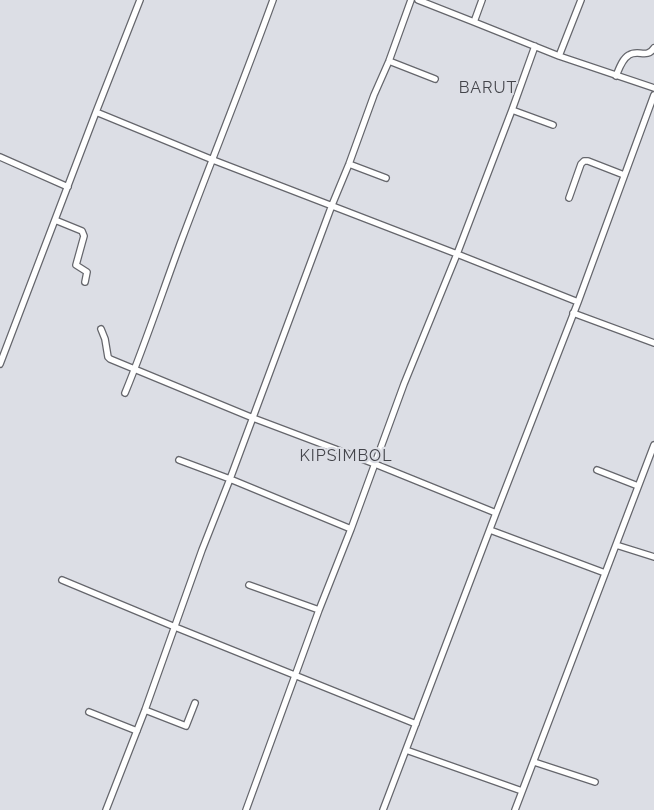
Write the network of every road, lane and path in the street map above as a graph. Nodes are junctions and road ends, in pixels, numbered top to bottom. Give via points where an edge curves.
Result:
1 (140, 0) edge
2 (273, 0) edge
3 (411, 0) edge
4 (418, 0) edge
5 (482, 0) edge
6 (581, 0) edge
7 (474, 22) junction
8 (535, 46) junction
9 (654, 48) edge
10 (559, 56) junction
11 (389, 61) junction
12 (616, 76) junction
13 (435, 79) dead end
14 (654, 88) edge
15 (654, 95) edge
16 (512, 110) junction
17 (96, 112) junction
18 (553, 125) dead end
19 (0, 157) edge
20 (213, 160) junction
21 (349, 164) junction
22 (624, 176) junction
23 (386, 178) dead end
24 (68, 187) junction
25 (569, 198) dead end
26 (332, 205) junction
27 (55, 220) junction
28 (457, 254) junction
29 (85, 282) dead end
30 (578, 302) junction
31 (574, 313) junction
32 (101, 329) dead end
33 (654, 343) edge
34 (0, 364) edge
35 (135, 370) junction
36 (125, 393) dead end
37 (253, 418) junction
38 (654, 445) edge
39 (179, 460) dead end
40 (375, 464) junction
41 (647, 464) junction
42 (654, 466) edge
43 (597, 470) dead end
44 (230, 479) junction
45 (638, 486) junction
46 (496, 513) junction
47 (351, 529) junction
48 (490, 530) junction
49 (616, 545) junction
50 (654, 557) edge
51 (605, 574) junction
52 (62, 580) dead end
53 (249, 585) dead end
54 (319, 610) junction
55 (175, 627) junction
56 (296, 675) junction
57 (195, 703) dead end
58 (146, 710) junction
59 (89, 712) dead end
60 (416, 724) junction
61 (137, 731) junction
62 (406, 750) junction
63 (534, 762) junction
64 (595, 782) dead end
65 (522, 791) junction
66 (106, 810) edge
67 (246, 810) edge
68 (383, 810) edge
69 (515, 810) edge

1 - 17 street
2 - 20 street
3 - 11 street
4 - 7 street
5 - 7 street
6 - 10 street
7 - 8 street
8 - 10 street
8 - 16 street
9 - 12 street via 649,53 629,55
10 - 12 street
11 - 13 street
11 - 21 street
12 - 14 street
15 - 22 street
16 - 18 street
16 - 28 street
17 - 20 street
17 - 24 street
19 - 24 street
20 - 26 street
20 - 35 street
21 - 23 street
21 - 26 street
22 - 25 street via 584,161
22 - 30 street
24 - 27 street
26 - 28 street
26 - 37 street
27 - 29 street via 84,233 76,265 87,272
27 - 34 street
28 - 30 street
28 - 40 street
30 - 31 street
31 - 33 street
31 - 46 street
32 - 35 street via 108,357
35 - 36 street
35 - 37 street
37 - 40 street
37 - 44 street
38 - 41 street
39 - 44 street
40 - 46 street
40 - 47 street
41 - 42 street
41 - 45 street
43 - 45 street
44 - 47 street
44 - 55 street
45 - 49 street
46 - 48 street
47 - 54 street
48 - 51 street
48 - 60 street
49 - 50 street
49 - 51 street
51 - 63 street
52 - 55 street
53 - 54 street
54 - 56 street
55 - 56 street
55 - 58 street
56 - 60 street
56 - 67 street
57 - 58 street via 186,726
58 - 61 street
59 - 61 street
60 - 62 street
61 - 66 street
62 - 65 street
62 - 68 street
63 - 64 street
63 - 65 street
65 - 69 street

